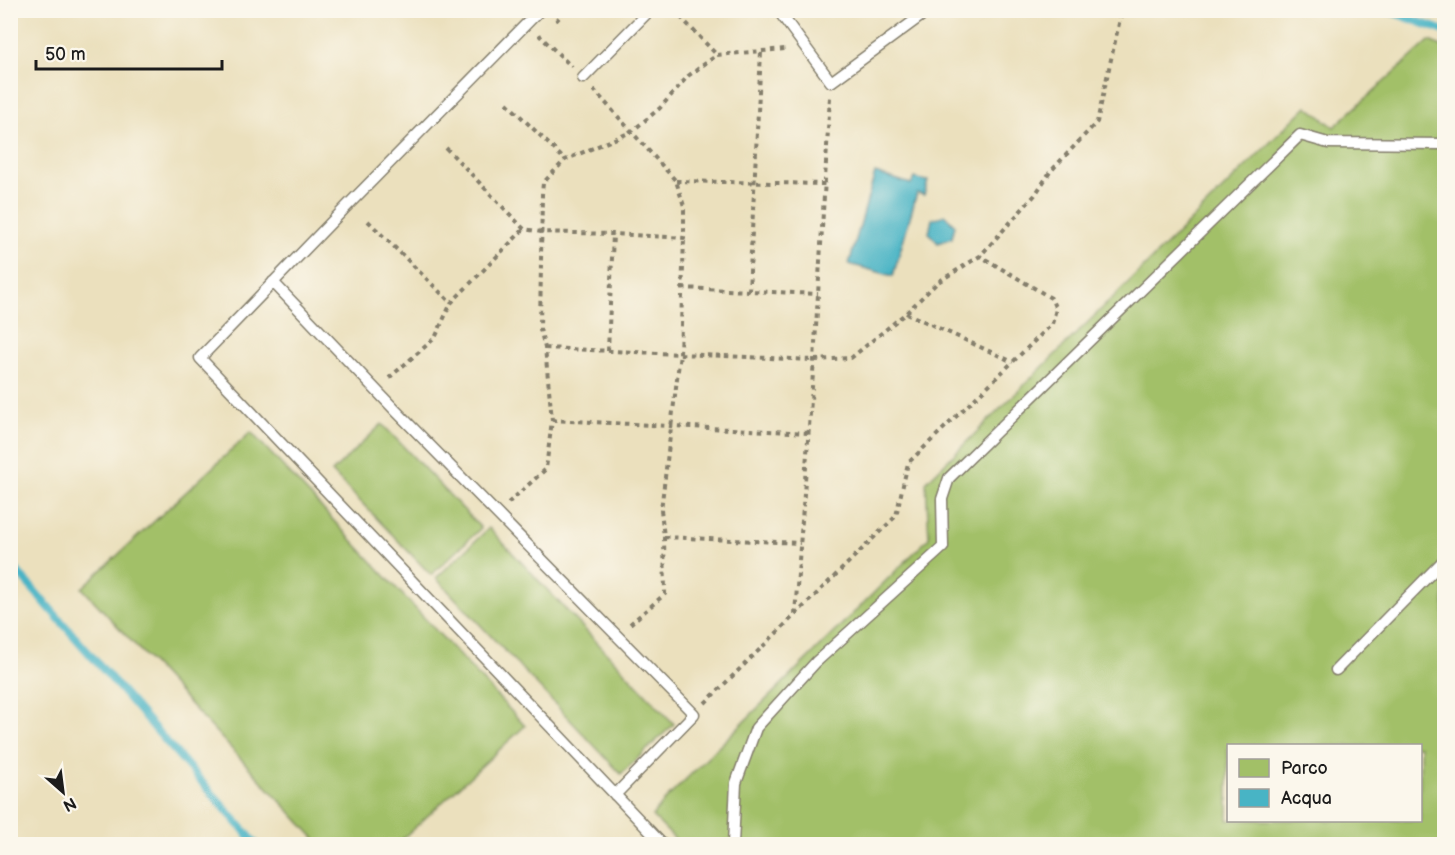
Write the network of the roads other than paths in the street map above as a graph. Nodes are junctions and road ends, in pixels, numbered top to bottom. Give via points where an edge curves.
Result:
1 (540, 10) edge
2 (650, 10) edge
3 (778, 10) edge
4 (929, 10) edge
5 (583, 78) road end
6 (1444, 144) edge
7 (273, 282) junction
8 (1444, 560) edge
9 (1336, 670) dead end
10 (615, 795) junction
11 (662, 844) edge
12 (733, 844) edge

1 - 7 lane
2 - 5 lane
3 - 4 lane via 831,81
6 - 12 lane via 1328,143 1300,135 949,478 942,499 943,547 816,662 756,728 736,783
7 - 10 lane via 200,358
7 - 10 lane via 694,714
8 - 9 lane
10 - 11 lane

